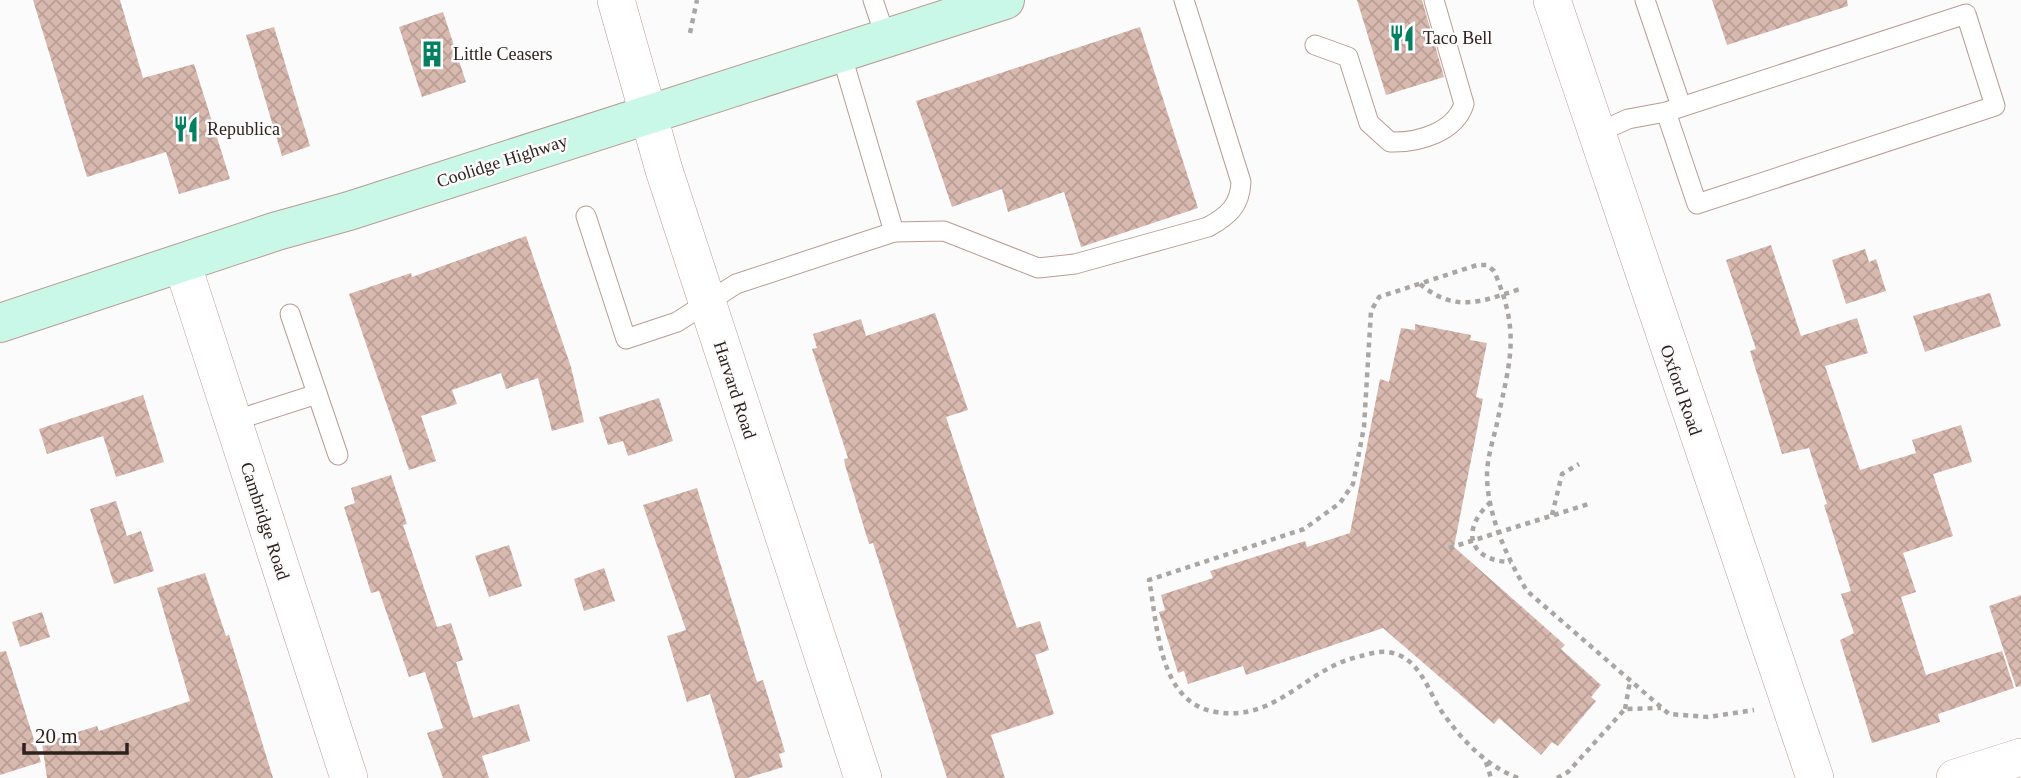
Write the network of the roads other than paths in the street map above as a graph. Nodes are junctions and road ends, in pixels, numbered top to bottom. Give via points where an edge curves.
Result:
1 (616, 0) edge
2 (873, 0) edge
3 (1005, 0) edge
4 (1184, 0) edge
5 (1434, 0) edge
6 (1552, 0) edge
7 (1645, 0) edge
8 (886, 38) junction
9 (1315, 45) dead end
10 (841, 52) junction
11 (1674, 109) junction
12 (649, 113) junction
13 (1595, 134) junction
14 (586, 216) dead end
15 (894, 232) junction
16 (182, 263) junction
17 (706, 303) junction
18 (290, 314) dead end
19 (0, 323) edge
20 (317, 394) junction
21 (233, 421) junction
22 (338, 455) dead end
23 (2021, 757) edge
24 (349, 778) edge
25 (863, 778) edge
26 (1815, 778) edge
27 (1955, 778) edge

1 - 12 street, Harvard Road
2 - 8 lane
3 - 8 main road, Coolidge Highway
4 - 15 lane via 1241,182 1241,196 1228,216 1208,227 1102,257 1038,268 944,231
5 - 9 lane via 1464,104 1460,118 1449,128 1402,143 1390,142 1368,123 1348,57
6 - 13 street, Oxford Road
7 - 11 lane
8 - 10 main road, Coolidge Highway
10 - 12 main road, Coolidge Highway
10 - 15 lane
11 - 11 lane via 1966,14 1995,106 1697,204
11 - 13 lane
12 - 16 main road, Coolidge Highway
12 - 17 street, Harvard Road
13 - 26 street, Oxford Road
14 - 17 lane via 626,339 677,322
15 - 17 lane via 736,284
16 - 19 main road, Coolidge Highway
16 - 21 street, Cambridge Road
17 - 25 street, Harvard Road
18 - 20 lane
20 - 21 lane
20 - 22 lane
21 - 24 street, Cambridge Road
23 - 27 street

